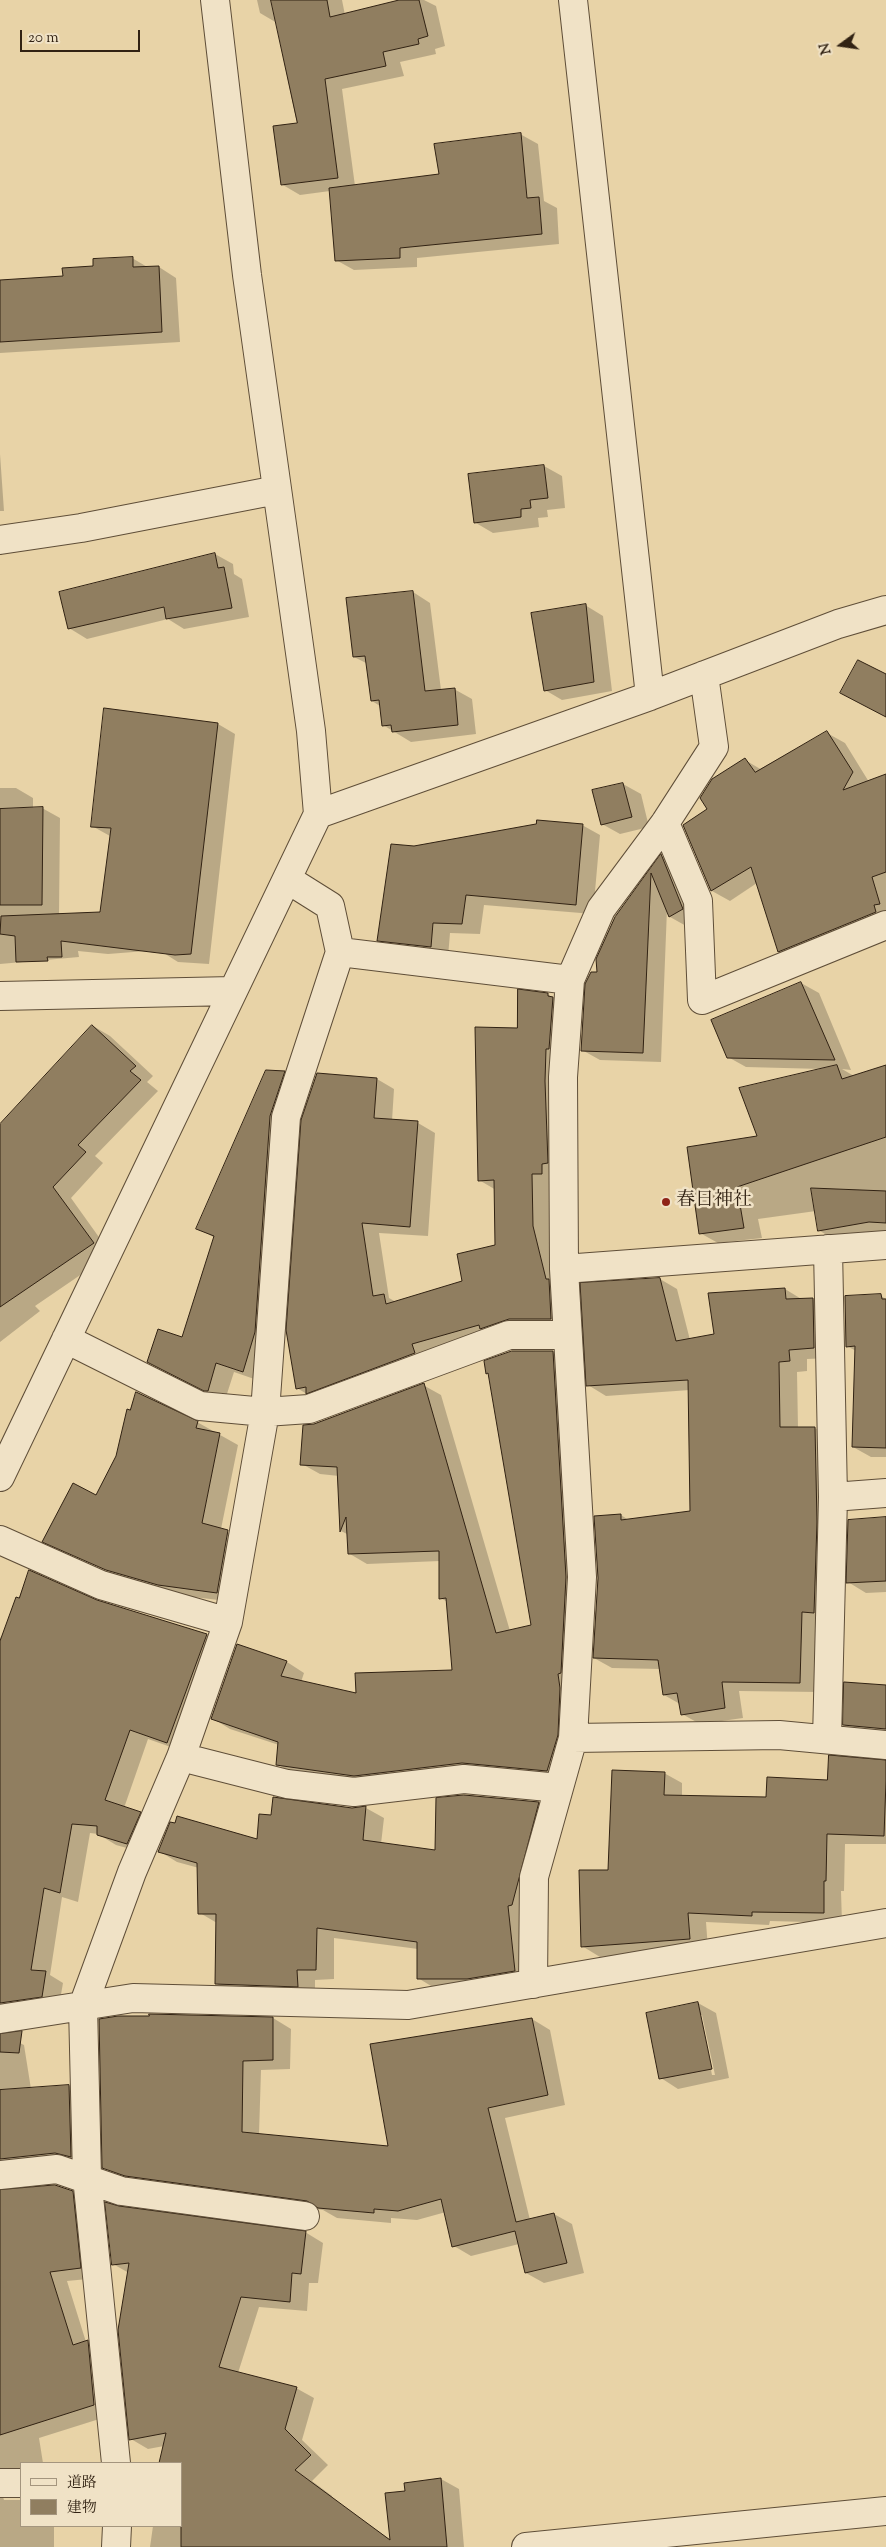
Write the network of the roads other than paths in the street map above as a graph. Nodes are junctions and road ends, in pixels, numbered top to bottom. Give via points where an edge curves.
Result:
1 (215, 0) edge
2 (573, 0) edge
3 (277, 490) junction
4 (0, 540) edge
5 (886, 610) edge
6 (704, 675) junction
7 (650, 696) junction
8 (318, 814) junction
9 (665, 824) junction
10 (287, 879) junction
11 (886, 925) edge
12 (340, 952) junction
13 (570, 980) junction
14 (233, 991) junction
15 (0, 996) edge
16 (886, 1245) edge
17 (828, 1249) junction
18 (564, 1269) junction
19 (567, 1335) junction
20 (66, 1339) junction
21 (265, 1412) junction
22 (0, 1477) edge
23 (886, 1493) edge
24 (833, 1497) junction
25 (0, 1540) edge
26 (228, 1622) junction
27 (573, 1738) junction
28 (827, 1739) junction
29 (886, 1745) edge
30 (181, 1756) junction
31 (559, 1788) junction
32 (886, 1923) edge
33 (533, 1984) junction
34 (83, 2006) junction
35 (0, 2018) edge
36 (0, 2175) edge
37 (86, 2177) junction
38 (305, 2216) dead end
39 (116, 2462) edge
40 (0, 2483) edge
41 (20, 2483) edge
42 (886, 2511) edge
43 (117, 2527) edge
44 (116, 2547) edge
45 (526, 2547) edge

1 - 3 street via 246,275
2 - 7 street
3 - 4 street via 81,528
3 - 8 street via 311,730
5 - 6 street via 838,624
6 - 7 street
6 - 9 street via 714,747
7 - 8 street
8 - 10 street
9 - 11 street via 698,901 702,1000
9 - 13 street via 601,909
10 - 12 street via 330,906
10 - 14 street
12 - 13 street
12 - 21 street via 286,1117
13 - 18 street via 563,1077
14 - 15 street
14 - 20 street
16 - 17 street
17 - 18 street
17 - 24 street
18 - 19 street
19 - 21 street via 509,1335 309,1409
19 - 27 street via 582,1577
20 - 21 street via 200,1406
20 - 22 street
21 - 26 street
23 - 24 street
24 - 28 street
25 - 26 street via 101,1585
26 - 30 street
27 - 28 street via 779,1735
27 - 31 street
28 - 29 street
30 - 31 street via 287,1784 354,1792 464,1779
30 - 34 street via 132,1872
31 - 33 street via 534,1877
32 - 33 street
33 - 34 street via 408,2005 133,1998
34 - 35 street
34 - 37 street
36 - 37 street via 57,2169
37 - 38 street via 121,2191
37 - 39 street
40 - 41 street
42 - 45 street
43 - 44 street

